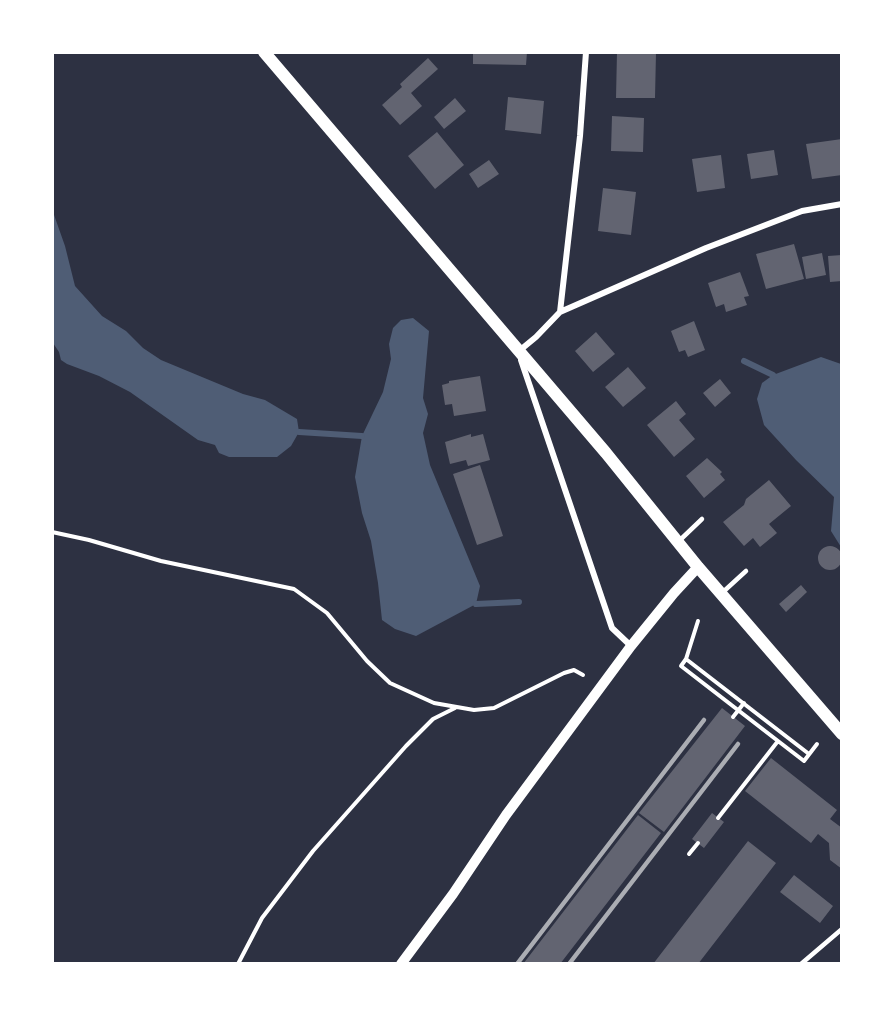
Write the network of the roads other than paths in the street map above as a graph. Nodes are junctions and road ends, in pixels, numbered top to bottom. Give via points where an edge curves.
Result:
1 (264, 52) edge
2 (586, 52) edge
3 (842, 204) edge
4 (560, 312) junction
5 (518, 351) junction
6 (702, 519) dead end
7 (677, 542) junction
8 (698, 567) junction
9 (746, 571) dead end
10 (721, 594) junction
11 (631, 646) junction
12 (842, 734) edge
13 (842, 929) edge
14 (401, 963) edge
15 (801, 963) edge

1 - 5 main road
2 - 4 street
3 - 4 street via 802,211
4 - 5 street
5 - 7 main road
5 - 11 street via 612,628
6 - 7 lane
7 - 8 main road
8 - 10 main road
8 - 11 street
9 - 10 lane
10 - 12 main road
11 - 14 street
13 - 15 lane

